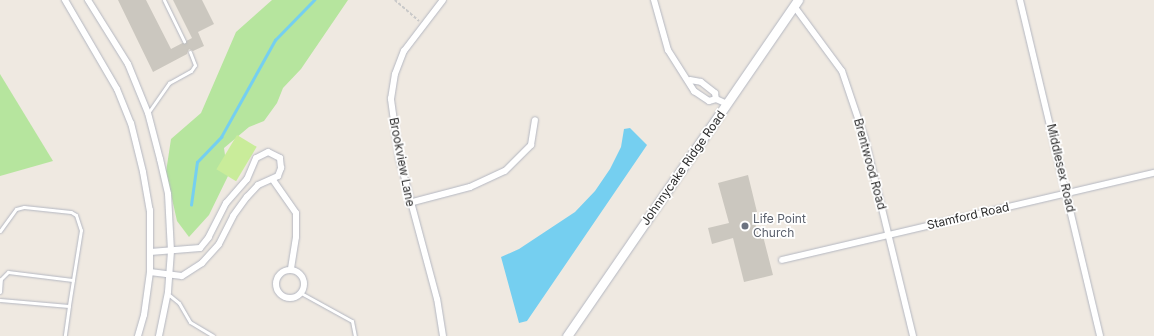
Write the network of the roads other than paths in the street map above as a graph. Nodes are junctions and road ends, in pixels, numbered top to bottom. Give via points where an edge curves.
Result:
1 (65, 0) edge
2 (88, 0) edge
3 (164, 0) edge
4 (443, 0) edge
5 (654, 0) edge
6 (1020, 0) edge
7 (796, 3) edge
8 (184, 41) dead end
9 (190, 52) dead end
10 (690, 80) junction
11 (716, 99) junction
12 (727, 104) junction
13 (148, 113) junction
14 (535, 120) dead end
15 (1154, 173) edge
16 (273, 180) junction
17 (1068, 194) junction
18 (409, 203) junction
19 (0, 232) edge
20 (889, 234) junction
21 (171, 251) junction
22 (150, 252) junction
23 (782, 260) dead end
24 (291, 270) junction
25 (150, 272) junction
26 (170, 274) junction
27 (73, 280) junction
28 (0, 292) edge
29 (301, 293) junction
30 (168, 294) junction
31 (0, 300) edge
32 (69, 306) junction
33 (66, 336) edge
34 (138, 336) edge
35 (159, 336) edge
36 (213, 336) edge
37 (355, 336) edge
38 (443, 336) edge
39 (567, 336) edge
40 (913, 336) edge
41 (1100, 336) edge

1 - 22 street via 117,89 131,123 150,210
2 - 13 street via 128,64
3 - 8 lane
4 - 18 street, Brookview Lane via 423,24 399,62 391,99 397,151
5 - 10 street via 668,50
6 - 17 street, Middlesex Road
7 - 12 main road, Johnnycake Ridge Road
7 - 20 street, Brentwood Road via 842,71 865,139
9 - 13 lane via 195,65 192,70 169,83
10 - 11 street via 701,82 715,93
10 - 11 street via 694,91 699,95 708,101
11 - 12 street
12 - 39 main road, Johnnycake Ridge Road
13 - 21 street via 168,194
14 - 18 street via 531,145 505,171 470,187
15 - 17 street, Stamford Road
16 - 21 street via 280,172 280,158 273,153 264,153 256,158 246,179 226,203 205,243 191,250
16 - 24 street via 296,213 296,237
16 - 26 street via 258,185 247,197 233,216 219,244 202,263 182,276
17 - 20 street, Stamford Road
17 - 41 street, Middlesex Road
18 - 38 street, Brookview Lane via 437,299
19 - 27 lane via 16,209 24,206 71,212 76,215 81,230
20 - 23 street, Stamford Road
20 - 40 street, Brentwood Road
21 - 22 street
21 - 26 street
22 - 25 street
24 - 29 street via 302,277 304,285
24 - 29 street via 282,272 277,279 278,292 289,298
25 - 26 street
25 - 34 street via 144,315
26 - 30 street
27 - 28 lane via 8,272 1,279
27 - 32 lane
29 - 37 lane via 352,321
30 - 35 street
30 - 36 lane via 179,303 190,322
31 - 32 lane
32 - 33 lane

